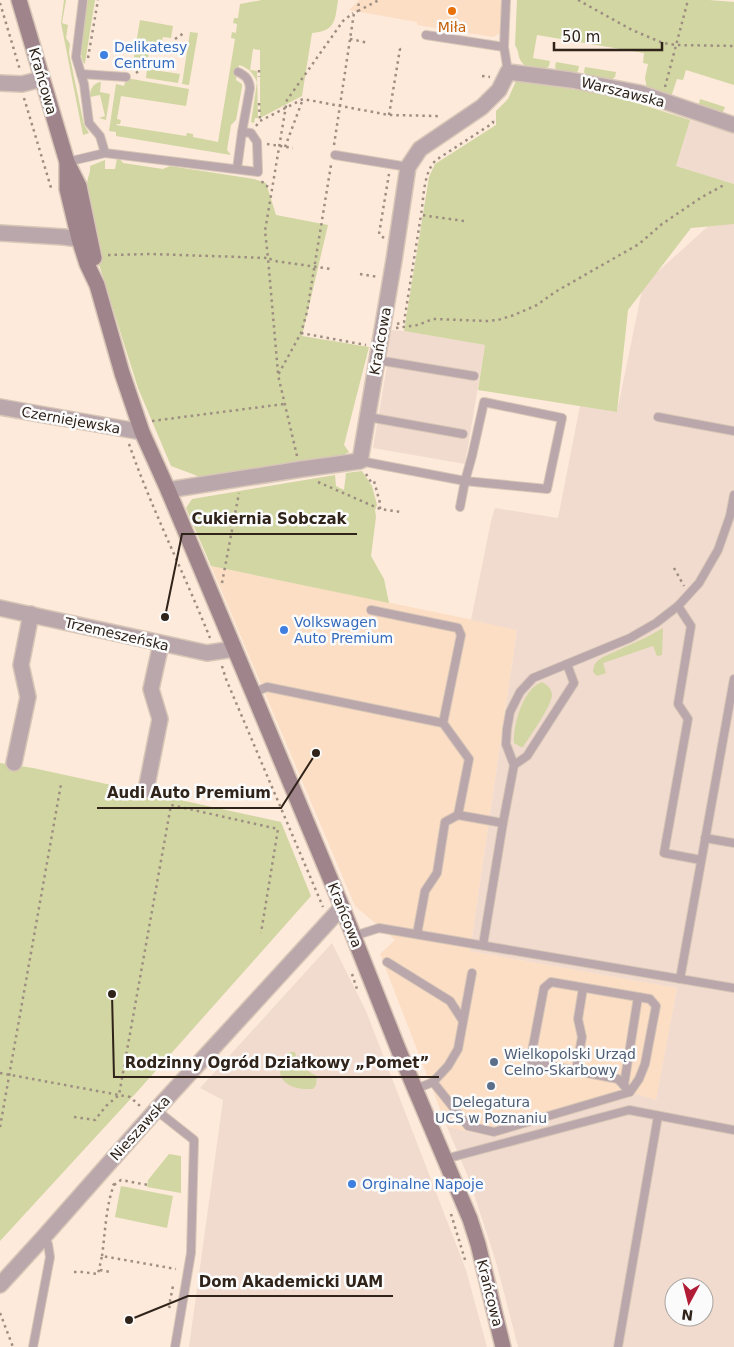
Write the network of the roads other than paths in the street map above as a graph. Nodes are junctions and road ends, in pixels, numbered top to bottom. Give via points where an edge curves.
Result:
1 (19, 0) edge
2 (25, 0) edge
3 (83, 0) edge
4 (506, 0) edge
5 (24, 16) junction
6 (426, 35) dead end
7 (504, 47) junction
8 (238, 72) dead end
9 (508, 72) junction
10 (83, 74) junction
11 (126, 77) dead end
12 (42, 78) junction
13 (0, 83) edge
14 (734, 125) edge
15 (242, 132) junction
16 (106, 153) junction
17 (333, 155) road end
18 (67, 162) junction
19 (408, 167) junction
20 (237, 169) junction
21 (0, 233) edge
22 (79, 239) junction
23 (99, 252) junction
24 (97, 285) junction
25 (377, 360) junction
26 (474, 376) dead end
27 (0, 407) edge
28 (368, 417) junction
29 (658, 418) dead end
30 (146, 427) junction
31 (734, 431) edge
32 (463, 434) dead end
33 (361, 465) junction
34 (464, 481) junction
35 (168, 490) junction
36 (734, 495) edge
37 (460, 507) dead end
38 (678, 606) junction
39 (0, 608) edge
40 (371, 610) dead end
41 (31, 614) junction
42 (161, 644) junction
43 (234, 649) junction
44 (567, 664) junction
45 (734, 679) edge
46 (253, 693) junction
47 (443, 723) junction
48 (14, 763) dead end
49 (514, 766) junction
50 (146, 790) dead end
51 (458, 815) junction
52 (503, 823) junction
53 (705, 838) junction
54 (734, 843) edge
55 (701, 860) junction
56 (342, 907) junction
57 (417, 934) junction
58 (354, 936) junction
59 (483, 945) junction
60 (387, 962) dead end
61 (472, 973) dead end
62 (680, 979) junction
63 (583, 988) junction
64 (734, 988) edge
65 (638, 997) junction
66 (463, 1021) junction
67 (576, 1071) junction
68 (433, 1082) junction
69 (416, 1089) junction
70 (626, 1090) junction
71 (629, 1110) junction
72 (153, 1112) junction
73 (658, 1116) junction
74 (734, 1130) edge
75 (445, 1159) junction
76 (42, 1239) junction
77 (0, 1285) edge
78 (33, 1347) edge
79 (175, 1347) edge
80 (503, 1347) edge
81 (618, 1347) edge

1 - 5 street, Krańcowa
2 - 5 street
3 - 10 lane via 76,57
4 - 7 lane
5 - 12 street, Krańcowa
6 - 7 lane
7 - 9 lane
8 - 15 lane via 249,80 250,88
9 - 14 street, Warszawska via 640,93
9 - 19 street, Krańcowa via 499,90 482,107 420,149
10 - 11 lane
10 - 16 lane via 89,124 100,136
12 - 13 street via 22,84
12 - 18 street, Krańcowa
15 - 20 lane
15 - 20 lane via 251,132 257,142 258,172
16 - 18 lane
16 - 20 lane
17 - 19 lane
18 - 22 street, Krańcowa via 67,189
18 - 23 street, Krańcowa via 79,186
19 - 25 street, Krańcowa
21 - 22 street
22 - 23 street
22 - 24 street, Krańcowa
23 - 24 street, Krańcowa via 95,262
24 - 30 street, Krańcowa via 119,363
25 - 26 lane
25 - 28 street, Krańcowa
27 - 30 street, Czerniejewska via 124,429
28 - 32 lane
28 - 33 street, Krańcowa
29 - 31 lane
30 - 35 street, Krańcowa
33 - 34 lane
33 - 35 street via 302,469
34 - 34 lane via 484,402 562,418 547,490
34 - 37 lane
35 - 43 street, Krańcowa
36 - 38 lane via 718,550 699,583
38 - 44 lane via 630,638
38 - 55 lane via 691,626 678,704 688,719 664,853
39 - 41 street, Trzemeszeńska
40 - 47 lane via 458,628 461,635
41 - 42 street, Trzemeszeńska
41 - 48 street via 21,665 28,697
42 - 43 street, Trzemeszeńska via 207,653
42 - 50 street via 151,689 160,719
43 - 46 street, Krańcowa
44 - 49 lane via 574,683 527,756
44 - 49 lane via 534,678 520,692 510,712 507,729 506,744
45 - 53 lane
46 - 47 lane via 267,687
46 - 56 street, Krańcowa
47 - 51 lane via 469,759
49 - 52 lane
51 - 52 lane
51 - 57 lane via 445,822 437,873 425,891
52 - 59 lane
53 - 54 lane
53 - 55 lane
55 - 62 lane
56 - 58 street, Krańcowa
56 - 72 street, Nieszawska
57 - 58 lane via 378,928
57 - 59 lane
58 - 69 street, Krańcowa
59 - 62 lane
60 - 66 lane via 450,1001
61 - 66 lane
62 - 64 lane
63 - 65 lane
63 - 67 lane via 578,1019 582,1037
63 - 67 lane via 551,982 544,988 530,1062
65 - 70 lane
65 - 70 lane via 650,999 656,1006 645,1064 639,1079
66 - 68 lane via 458,1049
67 - 70 lane via 618,1079
68 - 69 lane
68 - 70 lane via 468,1126 494,1132
69 - 75 street, Krańcowa
70 - 71 lane
71 - 73 lane
71 - 75 lane
72 - 76 street, Nieszawska
72 - 79 lane via 194,1140 191,1253
73 - 74 lane
73 - 81 lane
75 - 80 street, Krańcowa via 478,1244
76 - 77 street, Nieszawska
76 - 78 lane via 48,1244 50,1257

